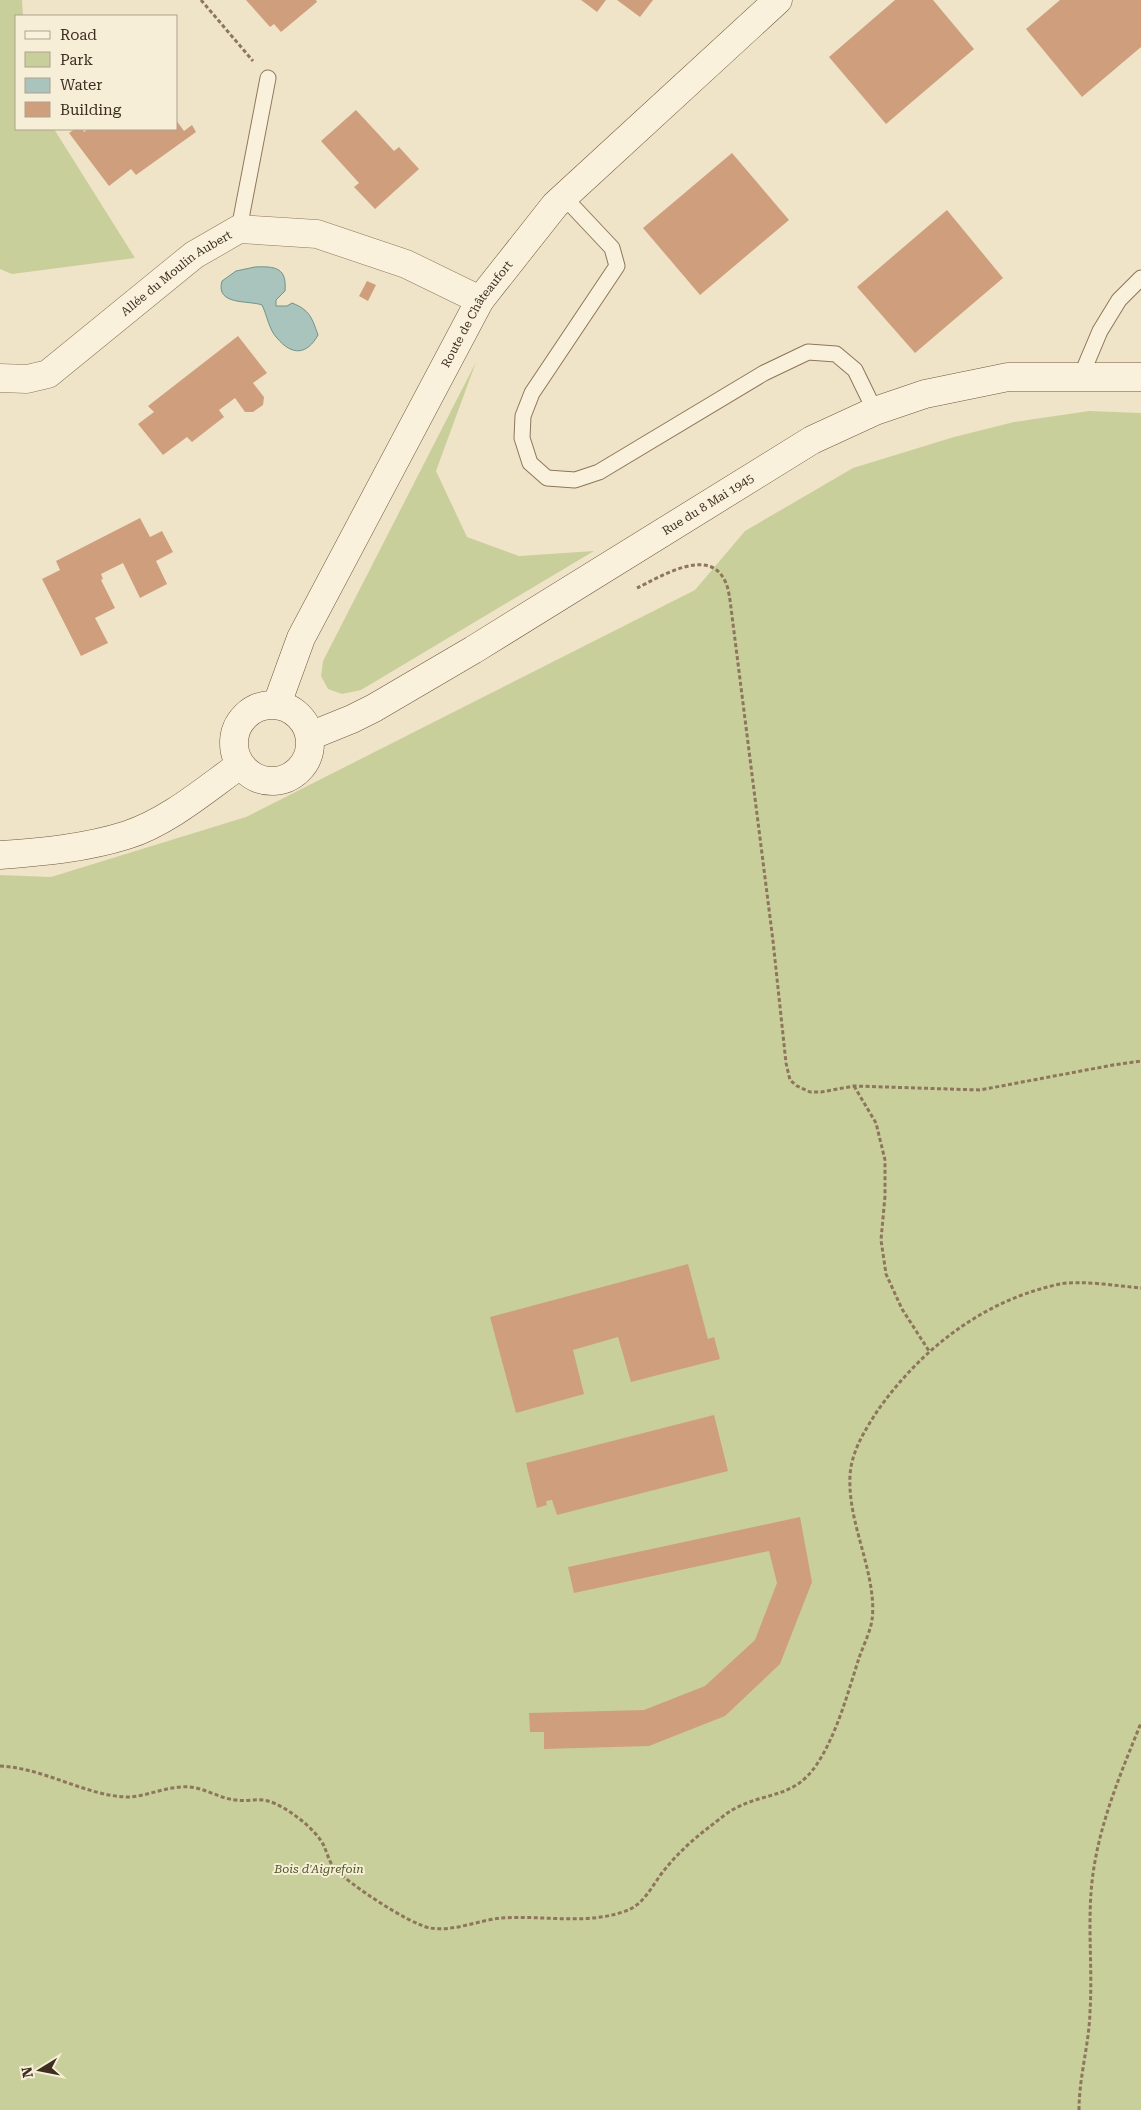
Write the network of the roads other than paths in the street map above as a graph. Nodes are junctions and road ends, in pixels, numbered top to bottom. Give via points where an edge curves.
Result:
1 (778, 0) edge
2 (268, 78) road end
3 (564, 197) junction
4 (239, 229) junction
5 (1141, 278) edge
6 (480, 300) junction
7 (1081, 376) junction
8 (1141, 377) edge
9 (0, 378) edge
10 (875, 412) junction
11 (276, 704) junction
12 (310, 736) junction
13 (240, 765) junction
14 (0, 855) edge

1 - 3 street, Route de Châteaufort
2 - 4 lane
3 - 6 street, Route de Châteaufort
3 - 10 lane via 612,248 617,266 532,393 523,416 522,438 530,463 548,478 575,480 599,472 764,373 808,352 836,354 855,370
4 - 6 street, Allée du Moulin Aubert via 317,234 406,264
4 - 9 street, Allée du Moulin Aubert via 194,255 48,374 27,380
5 - 7 lane via 1119,300 1100,331
6 - 11 street, Route de Châteaufort via 301,638
7 - 8 street, Rue du 8 Mai 1945
7 - 10 street, Rue du 8 Mai 1945 via 1008,377 925,394
10 - 12 street, Rue du 8 Mai 1945 via 812,440 382,703
11 - 12 street via 298,714
11 - 13 street via 252,709 242,717 233,740 234,753
12 - 13 street via 306,759 290,777 279,781 262,780
13 - 14 street via 174,813 128,835 57,851

